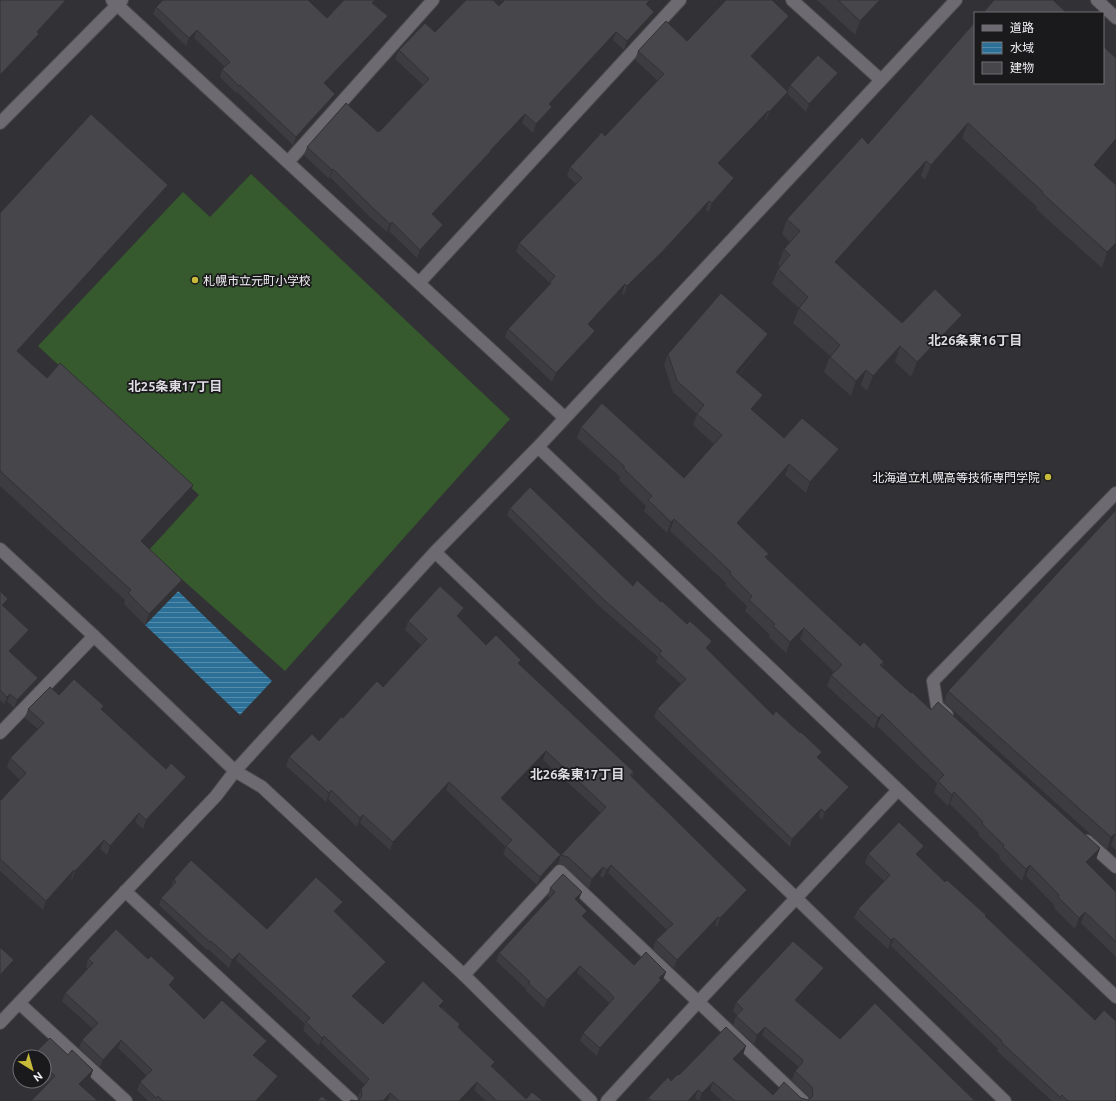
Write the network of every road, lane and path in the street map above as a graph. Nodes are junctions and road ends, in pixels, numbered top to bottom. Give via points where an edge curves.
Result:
1 (433, 0) edge
2 (680, 0) edge
3 (792, 0) edge
4 (956, 0) edge
5 (1097, 0) edge
6 (117, 2) edge
7 (1116, 18) edge
8 (881, 80) junction
9 (0, 122) edge
10 (288, 162) junction
11 (419, 283) junction
12 (565, 418) junction
13 (538, 447) junction
14 (1116, 493) edge
15 (0, 550) edge
16 (435, 552) junction
17 (94, 636) junction
18 (954, 721) edge
19 (0, 733) edge
20 (235, 771) junction
21 (898, 790) junction
22 (1081, 836) edge
23 (1116, 867) edge
24 (125, 891) junction
25 (796, 898) junction
26 (464, 974) junction
27 (1116, 997) edge
28 (698, 1002) junction
29 (19, 1003) junction
30 (0, 1023) edge
31 (126, 1101) edge
32 (352, 1101) edge
33 (591, 1101) edge
34 (607, 1101) edge
35 (803, 1101) edge
36 (1005, 1101) edge

1 - 10 street
2 - 11 street
3 - 8 street
4 - 8 street
5 - 7 street
6 - 9 street
6 - 10 street
8 - 12 street
10 - 11 street
11 - 12 street
12 - 13 street
13 - 16 street
13 - 21 street
14 - 18 street via 934,681 937,706
15 - 17 street
16 - 20 street
16 - 25 street
17 - 19 street
17 - 20 street
20 - 24 street via 216,796
20 - 26 street via 262,787
21 - 25 street
21 - 27 street
22 - 23 street
24 - 29 street
24 - 32 street
25 - 28 street
25 - 36 street
26 - 28 street via 560,871
26 - 33 street
28 - 34 street
28 - 35 street
29 - 30 street
29 - 31 street

